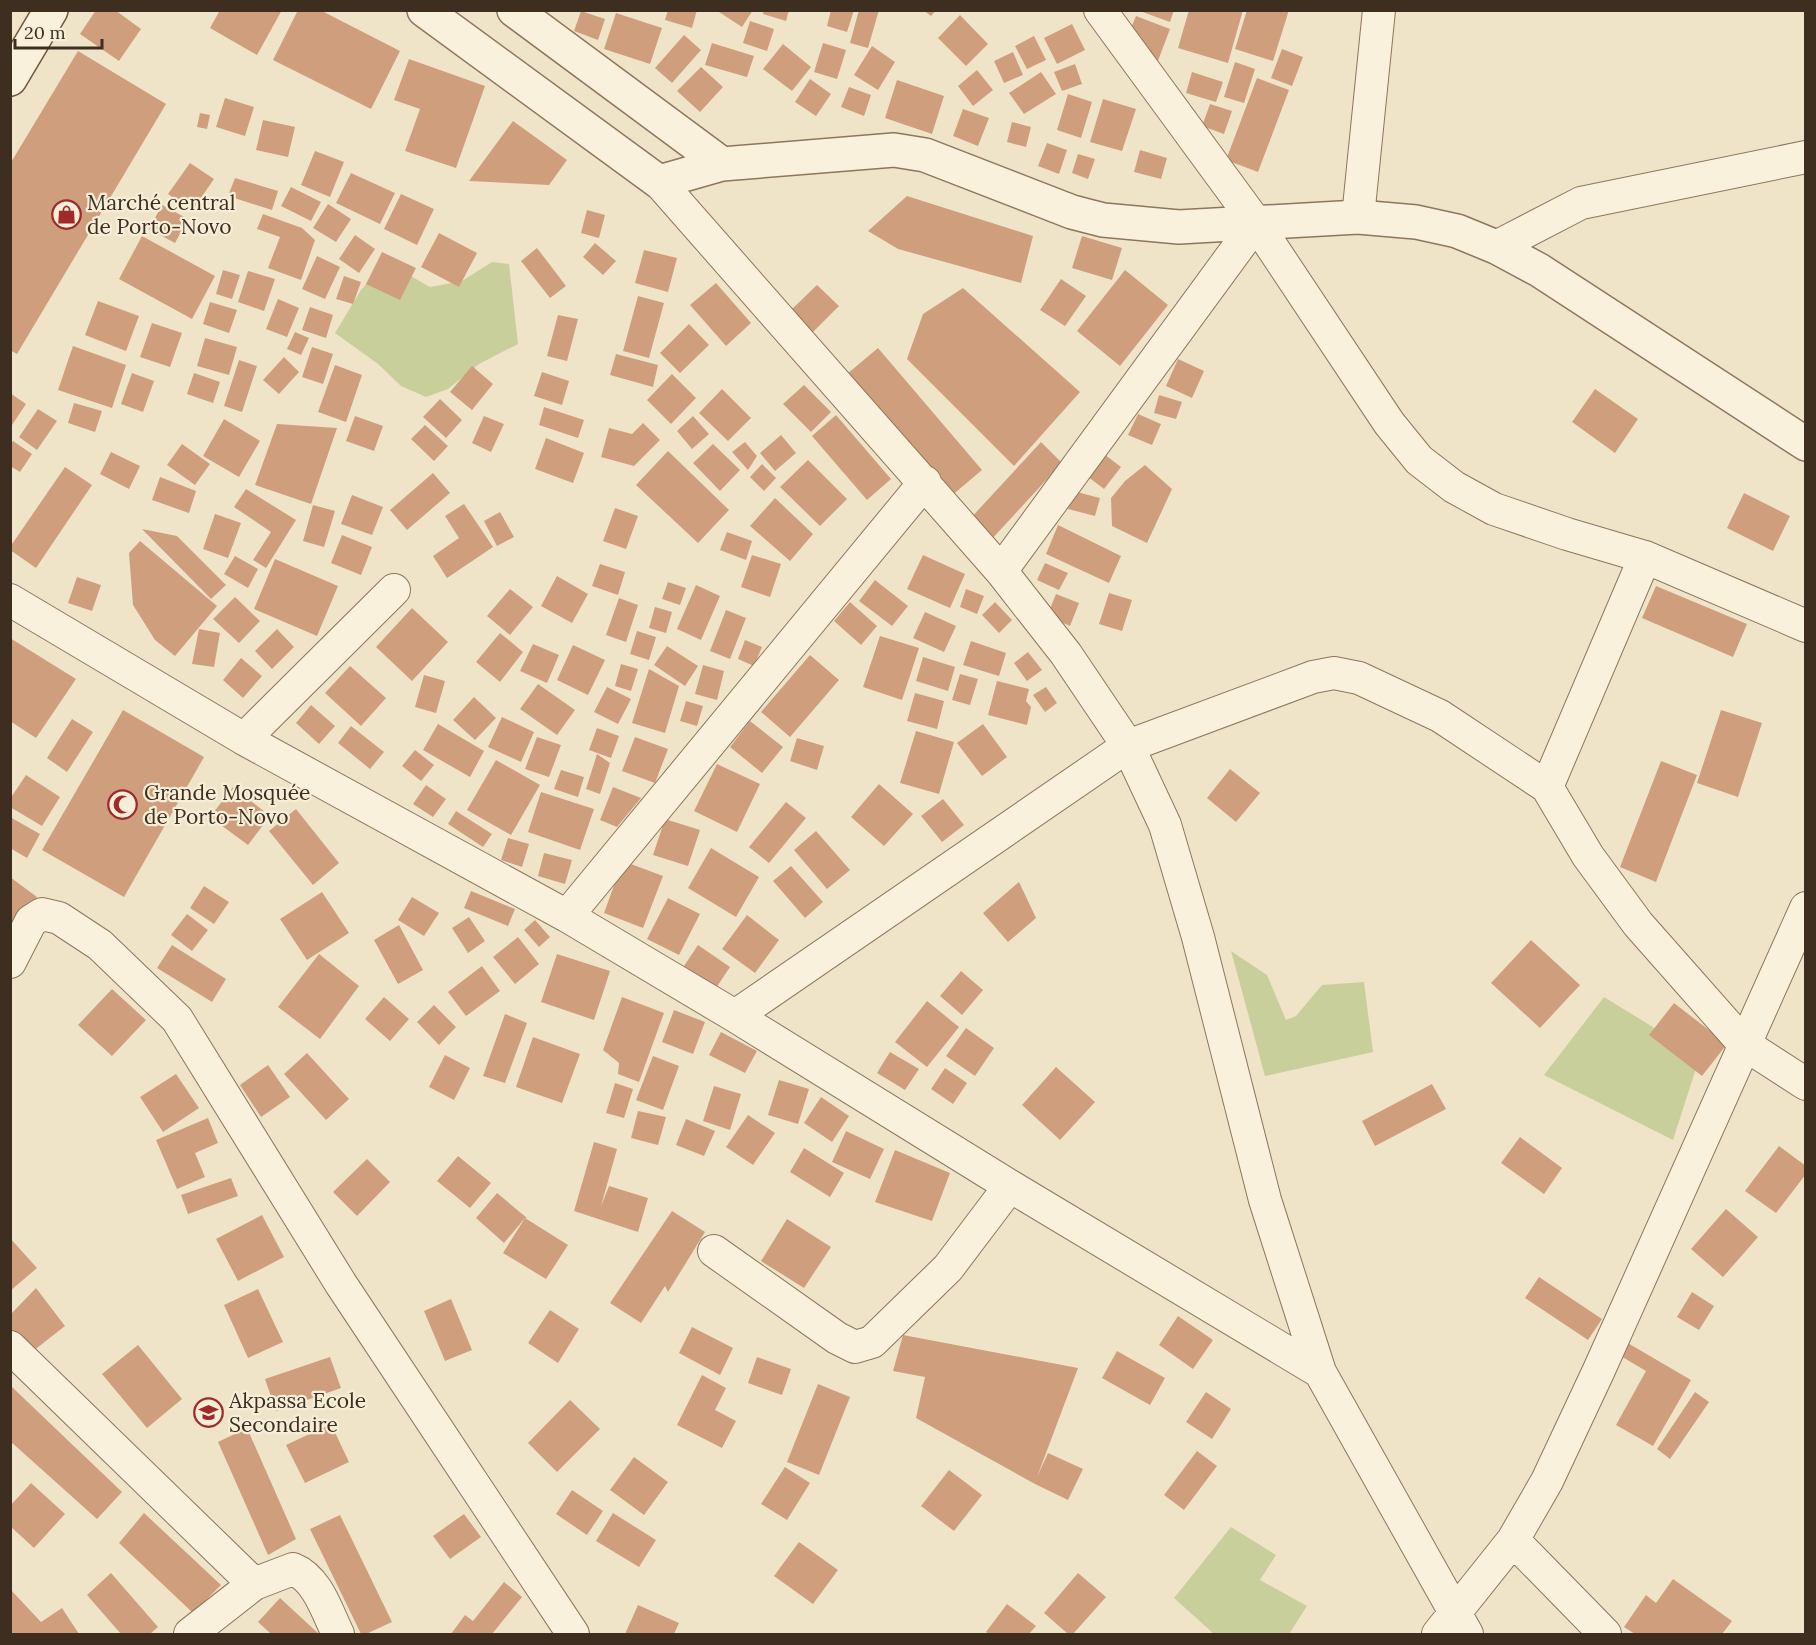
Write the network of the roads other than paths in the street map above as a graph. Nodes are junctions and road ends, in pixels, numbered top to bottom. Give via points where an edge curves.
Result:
1 (51, 10) edge
2 (424, 10) edge
3 (514, 10) edge
4 (1100, 10) edge
5 (1379, 10) edge
6 (10, 79) edge
7 (1806, 157) edge
8 (722, 164) junction
9 (659, 182) junction
10 (1358, 217) junction
11 (1256, 223) junction
12 (1496, 247) junction
13 (1806, 444) edge
14 (925, 482) junction
15 (1645, 557) junction
16 (1001, 571) junction
17 (394, 590) dead end
18 (10, 600) edge
19 (1806, 626) edge
20 (244, 739) junction
21 (1128, 746) junction
22 (1547, 787) junction
23 (1806, 908) edge
24 (567, 916) junction
25 (10, 962) edge
26 (735, 1016) junction
27 (1744, 1044) junction
28 (1806, 1084) edge
29 (1010, 1186) junction
30 (714, 1251) dead end
31 (10, 1347) edge
32 (1320, 1372) junction
33 (1513, 1540) junction
34 (254, 1584) junction
35 (1453, 1627) edge
36 (190, 1635) edge
37 (338, 1635) edge
38 (573, 1635) edge
39 (1605, 1635) edge

1 - 6 street
2 - 9 street
3 - 8 street
4 - 11 street
5 - 10 street
7 - 12 street via 1581,203
8 - 9 street
8 - 11 street via 894,150 925,155 1072,212 1103,220 1179,226
9 - 14 street
10 - 11 street
10 - 12 street via 1416,222 1457,231
11 - 15 street via 1389,423 1419,460 1454,487 1494,509
11 - 16 street
12 - 13 street via 1539,270
14 - 16 street
14 - 24 street
15 - 19 street
15 - 22 street
16 - 21 street via 1066,654
17 - 20 street
18 - 20 street
20 - 24 street
21 - 22 street via 1313,677 1334,673 1359,678 1440,716
21 - 26 street
21 - 32 street via 1165,825 1198,937 1265,1200
22 - 27 street via 1588,856 1638,924
23 - 27 street
24 - 26 street
25 - 38 street via 31,921 42,914 59,918 100,945 177,1019 341,1284
26 - 29 street
27 - 28 street
27 - 33 street via 1547,1482
29 - 30 street via 948,1268 872,1342 855,1347
29 - 32 street
31 - 34 street
32 - 35 street
33 - 35 street
33 - 39 street
34 - 36 street
34 - 37 street via 293,1569 304,1573

